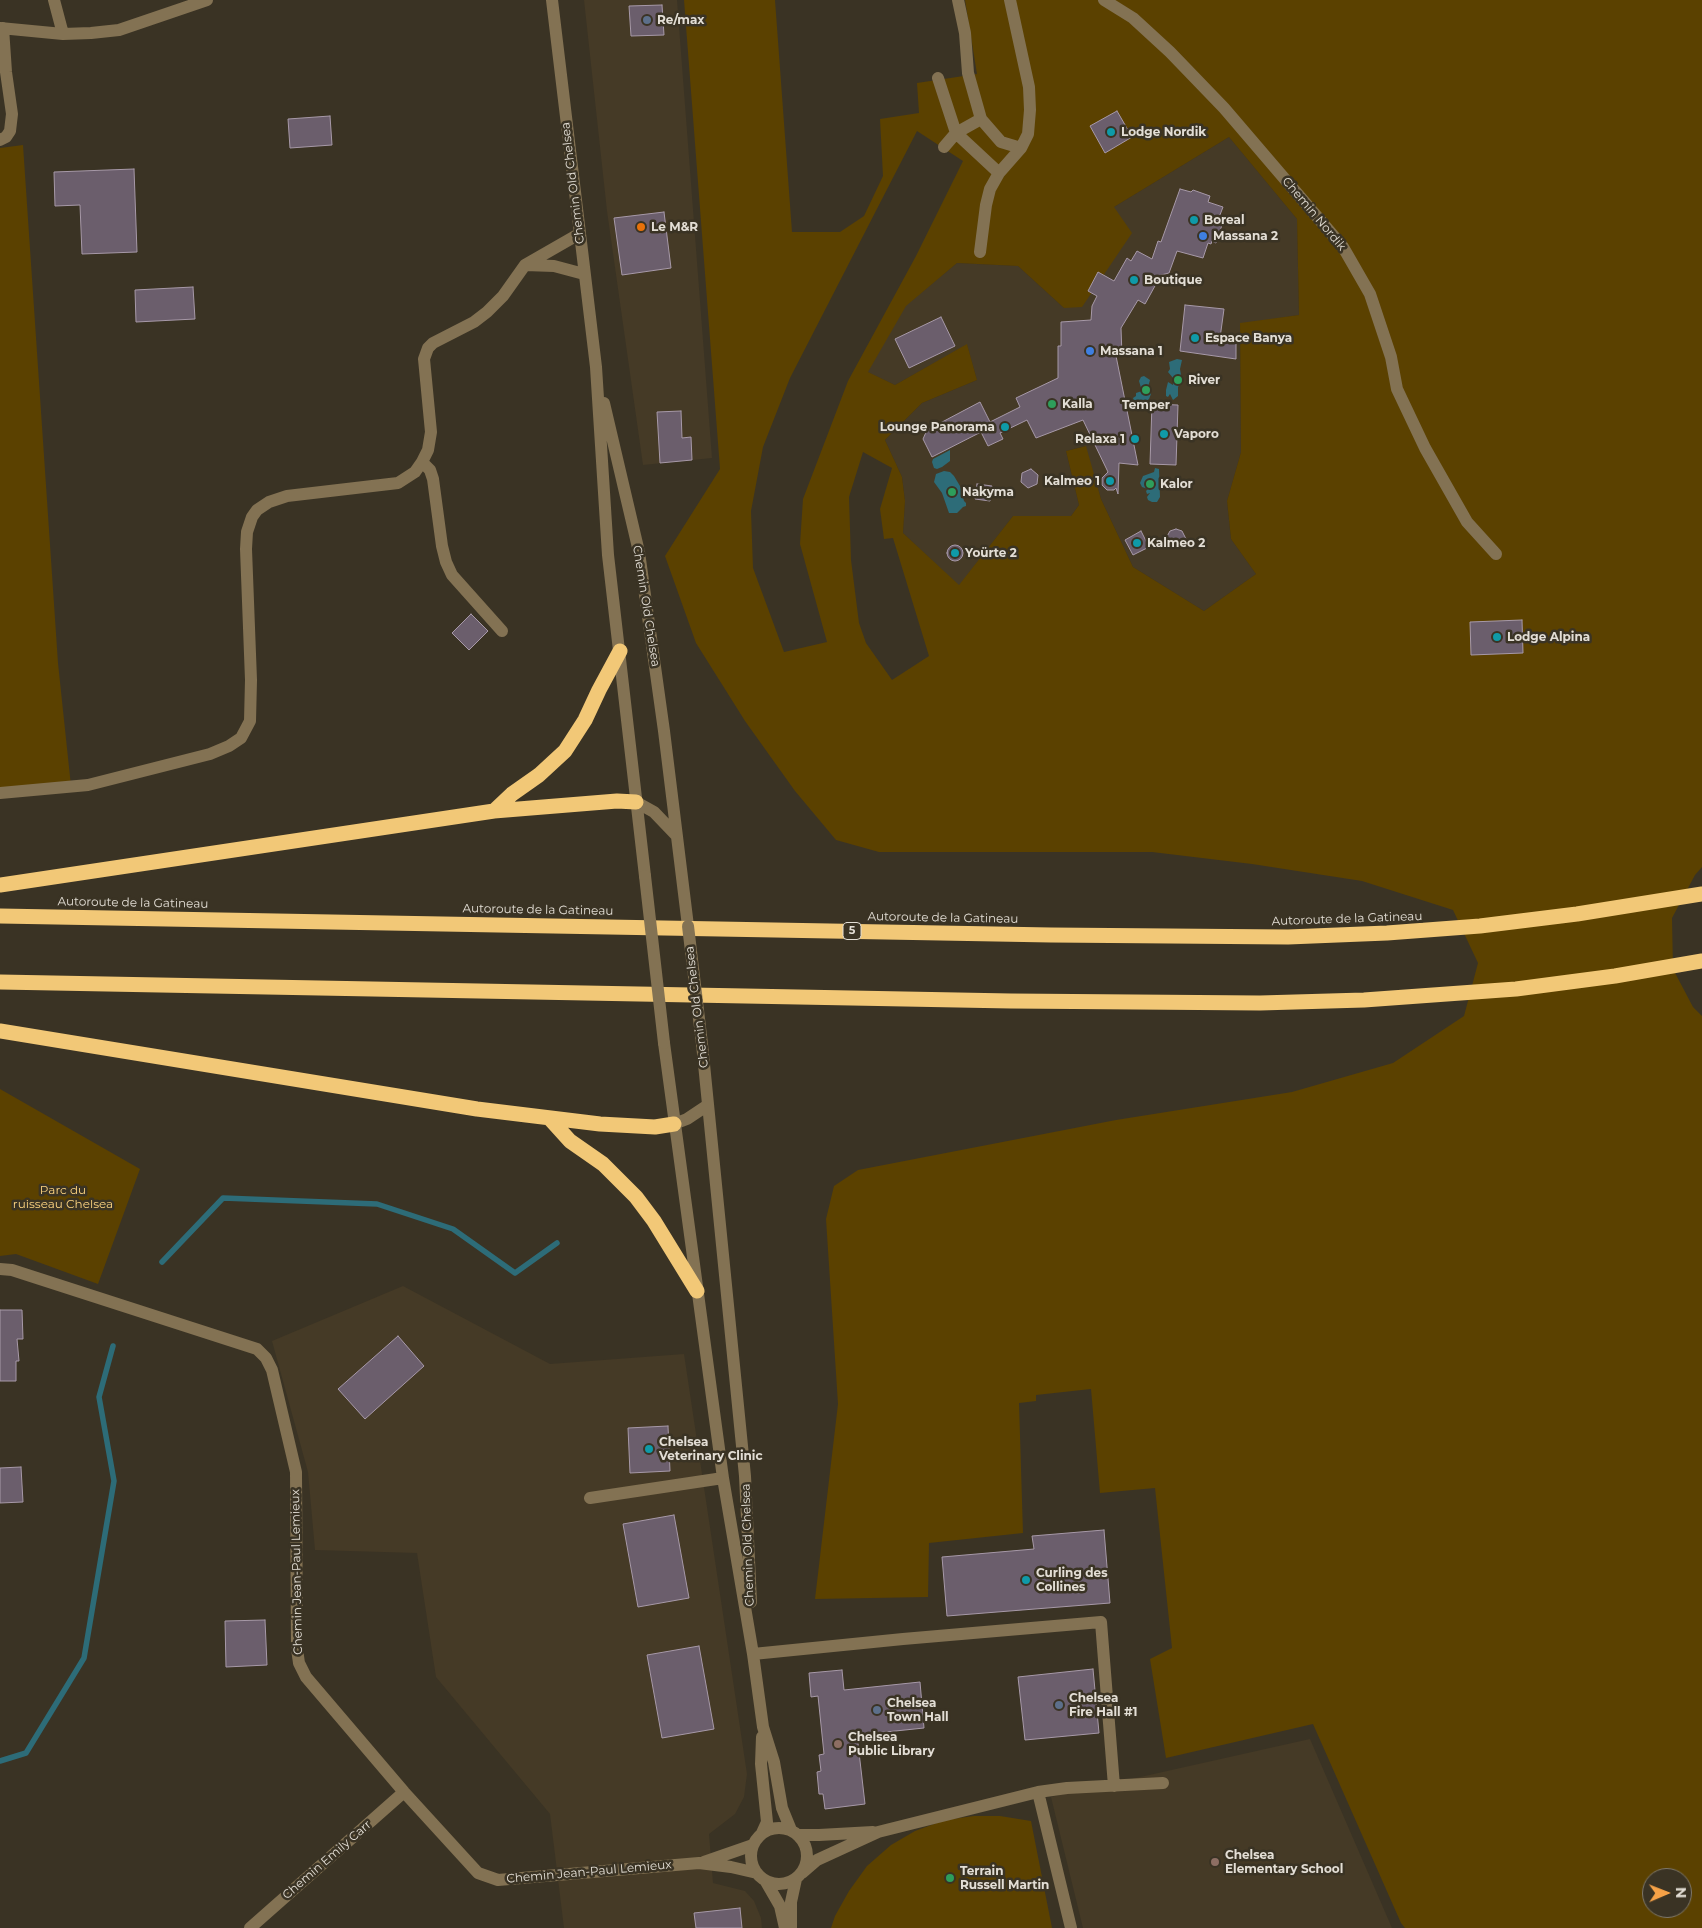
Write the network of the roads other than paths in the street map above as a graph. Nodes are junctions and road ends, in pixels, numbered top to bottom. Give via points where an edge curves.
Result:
1 (54, 0) edge
2 (207, 0) edge
3 (552, 0) edge
4 (958, 0) edge
5 (1010, 0) edge
6 (1104, 0) edge
7 (2, 28) edge
8 (63, 34) junction
9 (938, 78) dead end
10 (981, 119) junction
11 (956, 133) junction
12 (0, 140) edge
13 (944, 147) dead end
14 (1021, 148) junction
15 (999, 173) junction
16 (579, 234) junction
17 (980, 252) dead end
18 (524, 265) junction
19 (584, 274) junction
20 (596, 367) junction
21 (422, 462) junction
22 (1496, 554) dead end
23 (502, 631) dead end
24 (620, 652) junction
25 (0, 793) edge
26 (636, 802) junction
27 (494, 811) junction
28 (677, 836) junction
29 (0, 885) edge
30 (1702, 894) edge
31 (0, 916) edge
32 (1702, 961) edge
33 (0, 982) edge
34 (0, 1031) edge
35 (708, 1105) junction
36 (552, 1120) junction
37 (674, 1124) junction
38 (0, 1269) edge
39 (697, 1291) junction
40 (723, 1478) junction
41 (590, 1498) dead end
42 (753, 1654) junction
43 (763, 1727) junction
44 (1163, 1783) dead end
45 (1114, 1786) junction
46 (404, 1792) junction
47 (1038, 1792) junction
48 (878, 1832) junction
49 (762, 1833) junction
50 (795, 1833) junction
51 (753, 1845) junction
52 (699, 1863) junction
53 (761, 1876) junction
54 (799, 1876) junction
55 (250, 1928) edge
56 (785, 1928) edge
57 (791, 1928) edge
58 (1071, 1928) edge

1 - 8 street
2 - 8 street via 119,30
3 - 16 street, Chemin Old Chelsea
4 - 10 street via 965,33 968,74
5 - 14 street via 1029,87 1028,134
6 - 22 street, Chemin Nordik via 1133,18 1204,87 1343,247 1370,294 1391,357 1397,389 1425,448 1466,522
7 - 8 street
7 - 12 street via 12,114 10,131
9 - 11 street
10 - 11 street
10 - 14 street via 1001,142
11 - 13 street
11 - 15 street
14 - 15 street
15 - 17 street via 986,205
16 - 18 street
16 - 19 street, Chemin Old Chelsea
18 - 19 street via 554,266
18 - 21 street via 503,296 487,312 433,343 425,353 431,432
19 - 20 street, Chemin Old Chelsea
20 - 24 street, Chemin Old Chelsea via 608,555
20 - 28 street, Chemin Old Chelsea via 639,552
21 - 23 street via 433,479 446,562 457,581
21 - 25 street via 398,483 287,496 269,502 252,517 246,549 250,721 241,738 210,754 88,785
24 - 26 street, Chemin Old Chelsea
24 - 27 highway via 585,720 565,750
26 - 27 highway via 610,801
26 - 28 street via 654,812
26 - 37 street, Chemin Old Chelsea, bridge
27 - 29 highway
28 - 35 street, Chemin Old Chelsea, bridge
30 - 31 highway, Autoroute de la Gatineau / 5 via 1480,926 1270,937
32 - 33 highway via 1506,990 1260,1003
34 - 36 highway
35 - 37 street
35 - 42 street, Chemin Old Chelsea via 745,1476
36 - 37 highway via 649,1127
36 - 39 highway via 570,1141 603,1164 636,1197
37 - 39 street, Chemin Old Chelsea
38 - 46 street, Chemin Jean-Paul Lemieux via 12,1270 257,1349 266,1358 272,1370 296,1472 299,1663 306,1677
39 - 40 street, Chemin Old Chelsea
40 - 41 street
40 - 42 street, Chemin Old Chelsea
42 - 43 street, Chemin Old Chelsea
42 - 45 street via 1101,1622
43 - 49 street, Chemin Old Chelsea via 761,1764 767,1822
43 - 50 street, Chemin Old Chelsea via 774,1762 782,1808
44 - 45 street
45 - 47 street
46 - 52 street, Chemin Jean-Paul Lemieux via 478,1873 498,1880
46 - 55 street, Chemin Emily Carr
47 - 48 street
47 - 58 street
48 - 50 street via 820,1836
48 - 54 street via 818,1860
49 - 50 street via 778,1827
49 - 51 street
50 - 54 street via 804,1842 808,1856
51 - 52 street, Chemin Jean-Paul Lemieux
51 - 53 street via 751,1861
52 - 53 street, Chemin Jean-Paul Lemieux via 731,1867
53 - 54 street via 778,1884 788,1883
53 - 56 street via 776,1898
54 - 57 street via 791,1902

